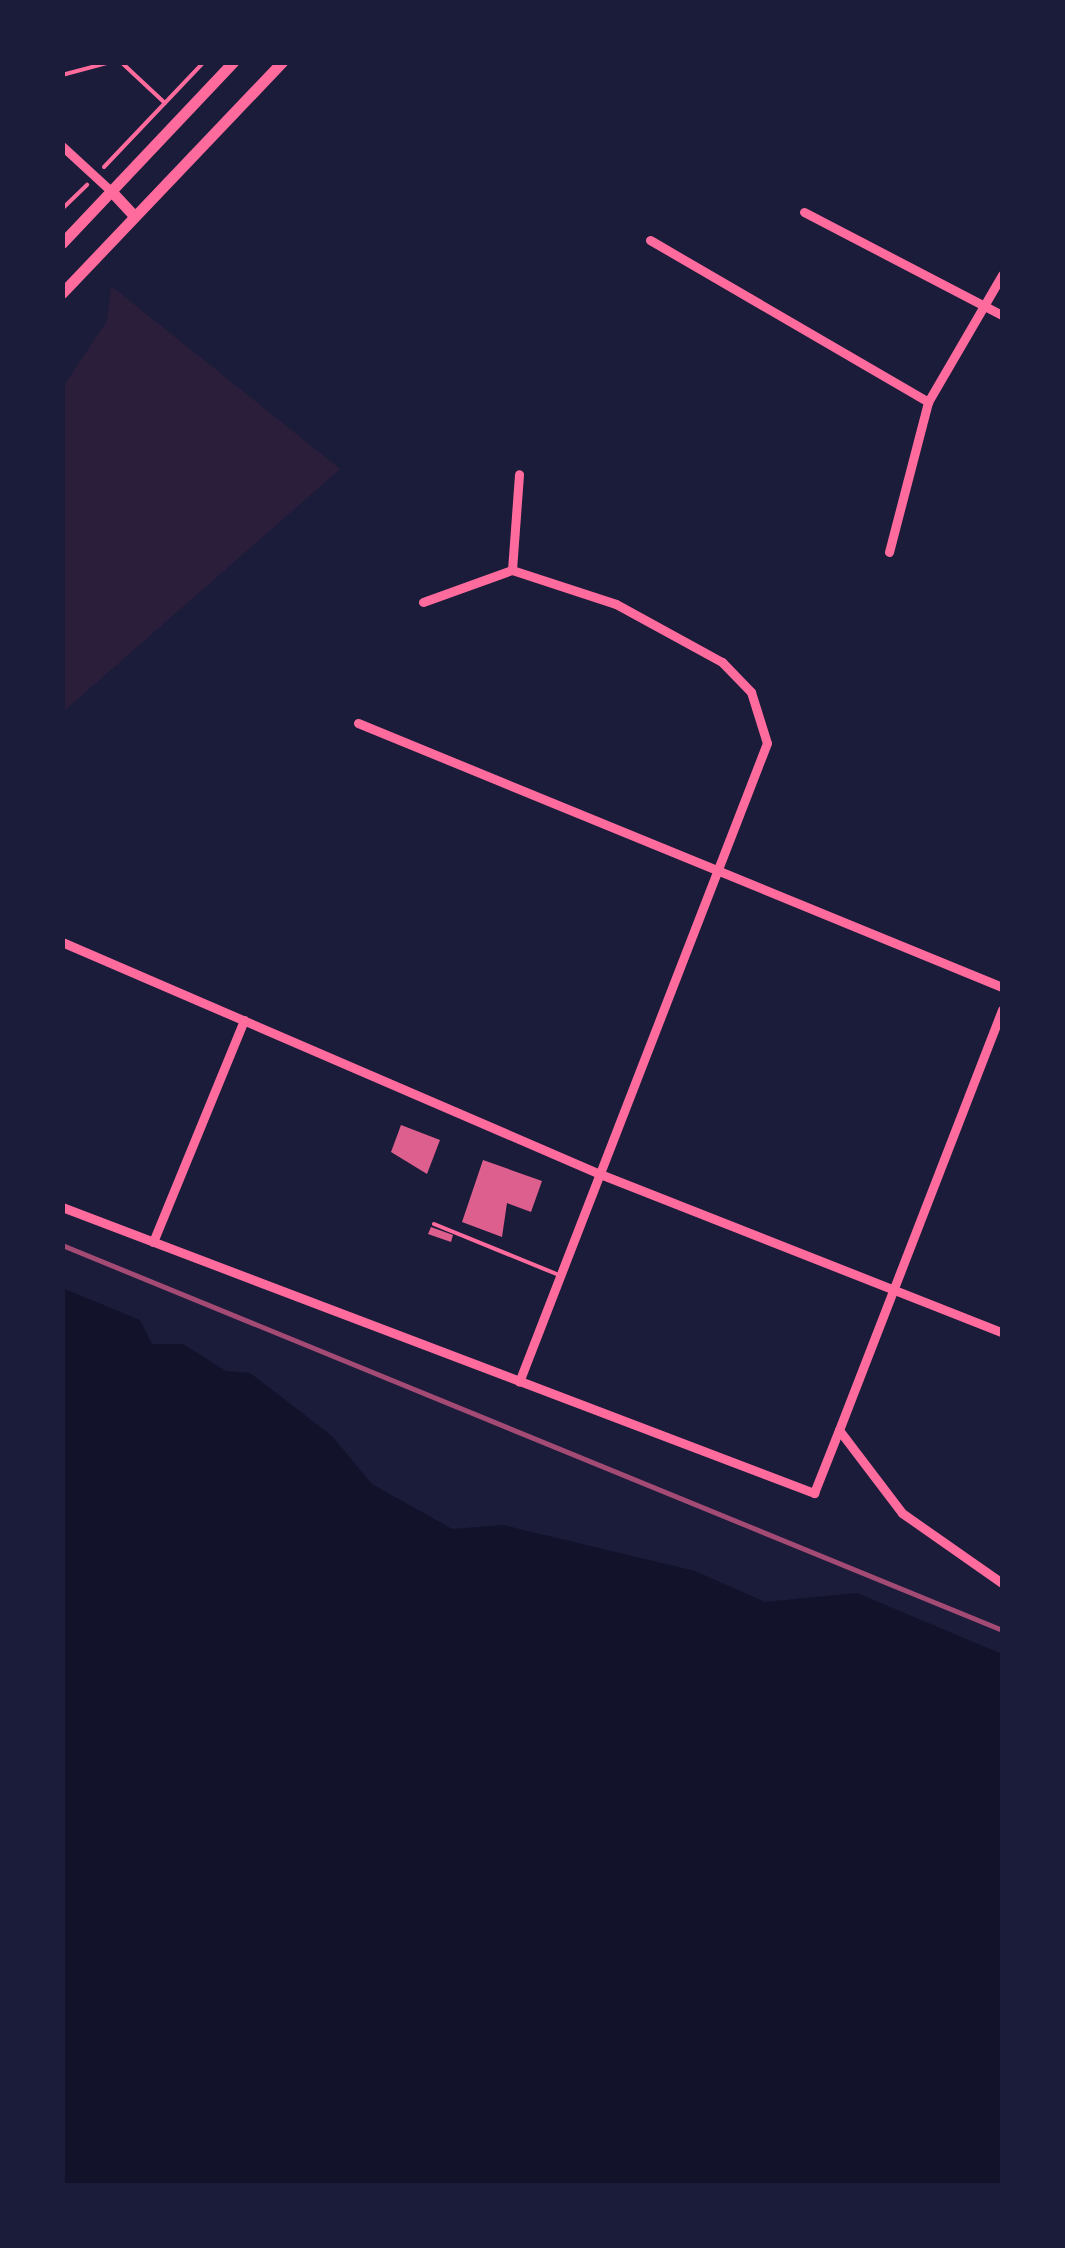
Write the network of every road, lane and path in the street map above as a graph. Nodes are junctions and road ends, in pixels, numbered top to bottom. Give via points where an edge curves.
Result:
1 (111, 62) edge
2 (121, 62) edge
3 (204, 62) edge
4 (232, 62) edge
5 (282, 62) edge
6 (62, 74) edge
7 (165, 104) junction
8 (62, 146) edge
9 (95, 176) junction
10 (112, 192) junction
11 (62, 209) edge
12 (804, 212) dead end
13 (134, 216) junction
14 (650, 240) dead end
15 (62, 243) edge
16 (1002, 275) edge
17 (62, 293) edge
18 (986, 306) junction
19 (1002, 315) edge
20 (928, 402) junction
21 (519, 474) dead end
22 (889, 552) dead end
23 (512, 570) junction
24 (424, 602) dead end
25 (358, 724) dead end
26 (720, 878) junction
27 (62, 942) edge
28 (1002, 988) edge
29 (1002, 1010) edge
30 (244, 1020) junction
31 (600, 1174) junction
32 (62, 1207) edge
33 (434, 1224) dead end
34 (153, 1242) junction
35 (560, 1276) junction
36 (893, 1289) junction
37 (1002, 1332) edge
38 (519, 1382) junction
39 (839, 1430) junction
40 (1002, 1583) edge

1 - 6 lane
2 - 7 path
3 - 7 path
4 - 10 main road
5 - 13 main road
7 - 9 path
8 - 9 street
9 - 10 street
9 - 11 path
10 - 13 main road
10 - 15 main road
12 - 18 street
13 - 17 main road
14 - 20 street
16 - 18 street
18 - 19 street
18 - 20 street
20 - 22 street
21 - 23 street
23 - 24 street
23 - 26 street via 616,604 722,662 751,692 767,742
25 - 26 street
26 - 28 street
26 - 31 street
27 - 30 street
29 - 36 street
30 - 31 street
30 - 34 street
31 - 35 street
31 - 36 street
32 - 34 street
33 - 35 lane
34 - 38 street
35 - 38 street
36 - 37 street
36 - 39 street
38 - 39 street via 814,1493
39 - 40 street via 902,1513

